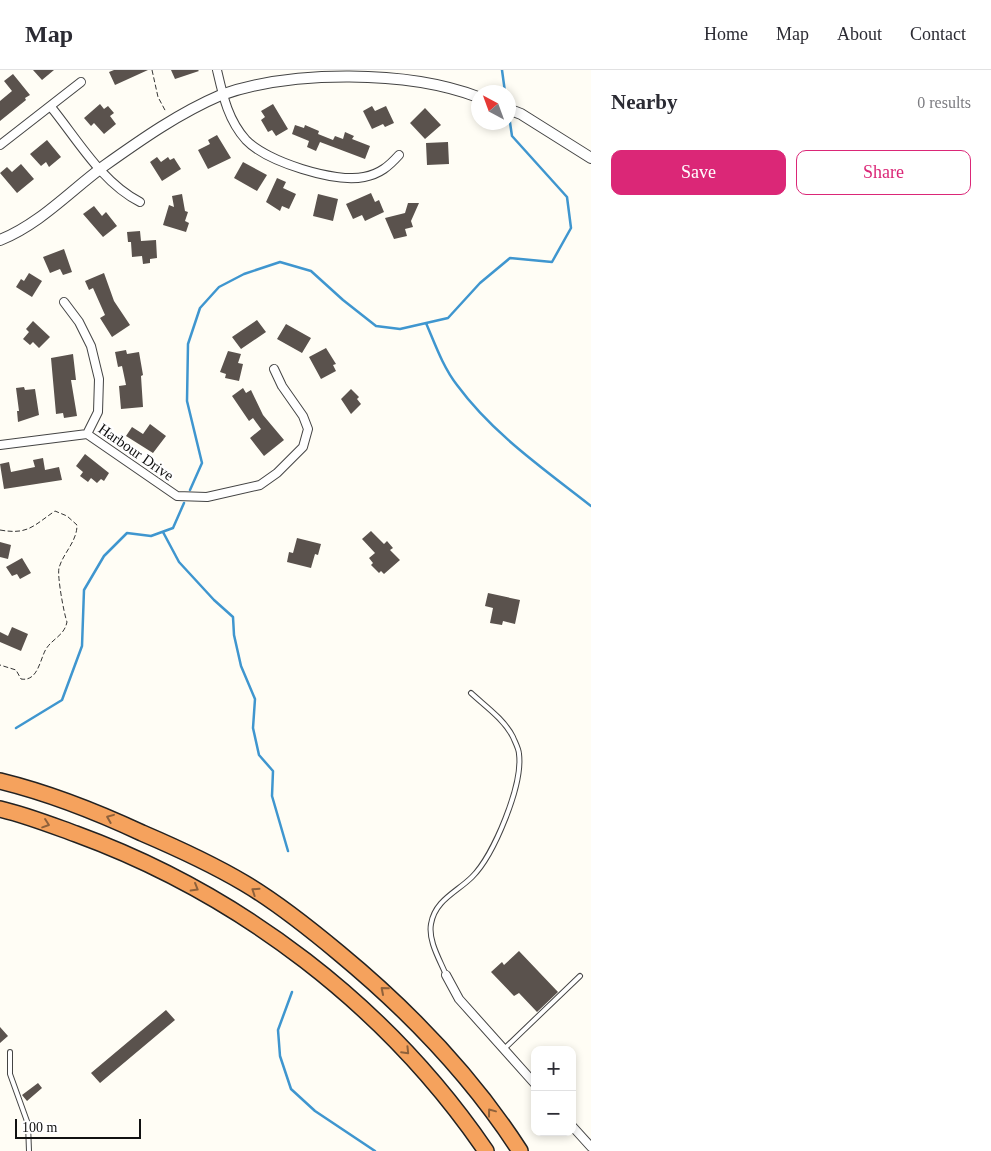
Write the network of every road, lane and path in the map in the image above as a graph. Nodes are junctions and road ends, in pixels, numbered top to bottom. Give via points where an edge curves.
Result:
1 (152, 70) edge
2 (217, 70) edge
3 (81, 82) dead end
4 (223, 95) junction
5 (471, 95) edge
6 (51, 107) junction
7 (166, 112) dead end
8 (516, 112) edge
9 (0, 146) edge
10 (399, 155) dead end
11 (591, 158) edge
12 (100, 169) junction
13 (140, 202) dead end
14 (0, 240) edge
15 (64, 302) dead end
16 (274, 369) dead end
17 (87, 434) junction
18 (0, 445) edge
19 (0, 530) edge
20 (0, 664) edge
21 (471, 693) dead end
22 (0, 781) edge
23 (0, 809) edge
24 (446, 975) joint
25 (580, 976) dead end
26 (504, 1049) junction
27 (10, 1052) dead end
28 (531, 1079) edge
29 (576, 1130) edge
30 (591, 1147) edge
31 (29, 1151) edge
32 (486, 1151) edge
33 (520, 1151) edge

1 - 7 path via 158,97
2 - 4 street
3 - 6 street
4 - 5 street via 251,85 335,75 398,79
4 - 10 street via 233,122 248,142 270,157 312,172 340,178 364,178 385,170
4 - 12 street via 154,130
6 - 9 street
6 - 12 street
8 - 11 street
12 - 13 street via 126,195
12 - 14 street via 28,226
15 - 17 street via 79,322 90,346 99,379 98,412
16 - 17 street, Harbour Drive via 308,429 303,447 260,485 206,497 177,496
17 - 18 street, Harbour Drive
19 - 20 path via 25,531 55,511 77,525 73,543 59,570 67,622 64,632 46,648 38,670 30,678 21,679 16,670
21 - 24 lane via 500,719 512,735 519,754 519,773 495,844 484,864 440,903 431,924 432,940
33 -> 22 highway via 467,1080 418,1023 306,925 245,884 171,846 111,818
23 -> 32 highway via 116,849 178,878 270,934 337,987 408,1054 452,1103
24 - 26 street via 459,999
25 - 26 lane
26 - 28 street
27 - 31 lane via 10,1074 28,1124
29 - 30 street

